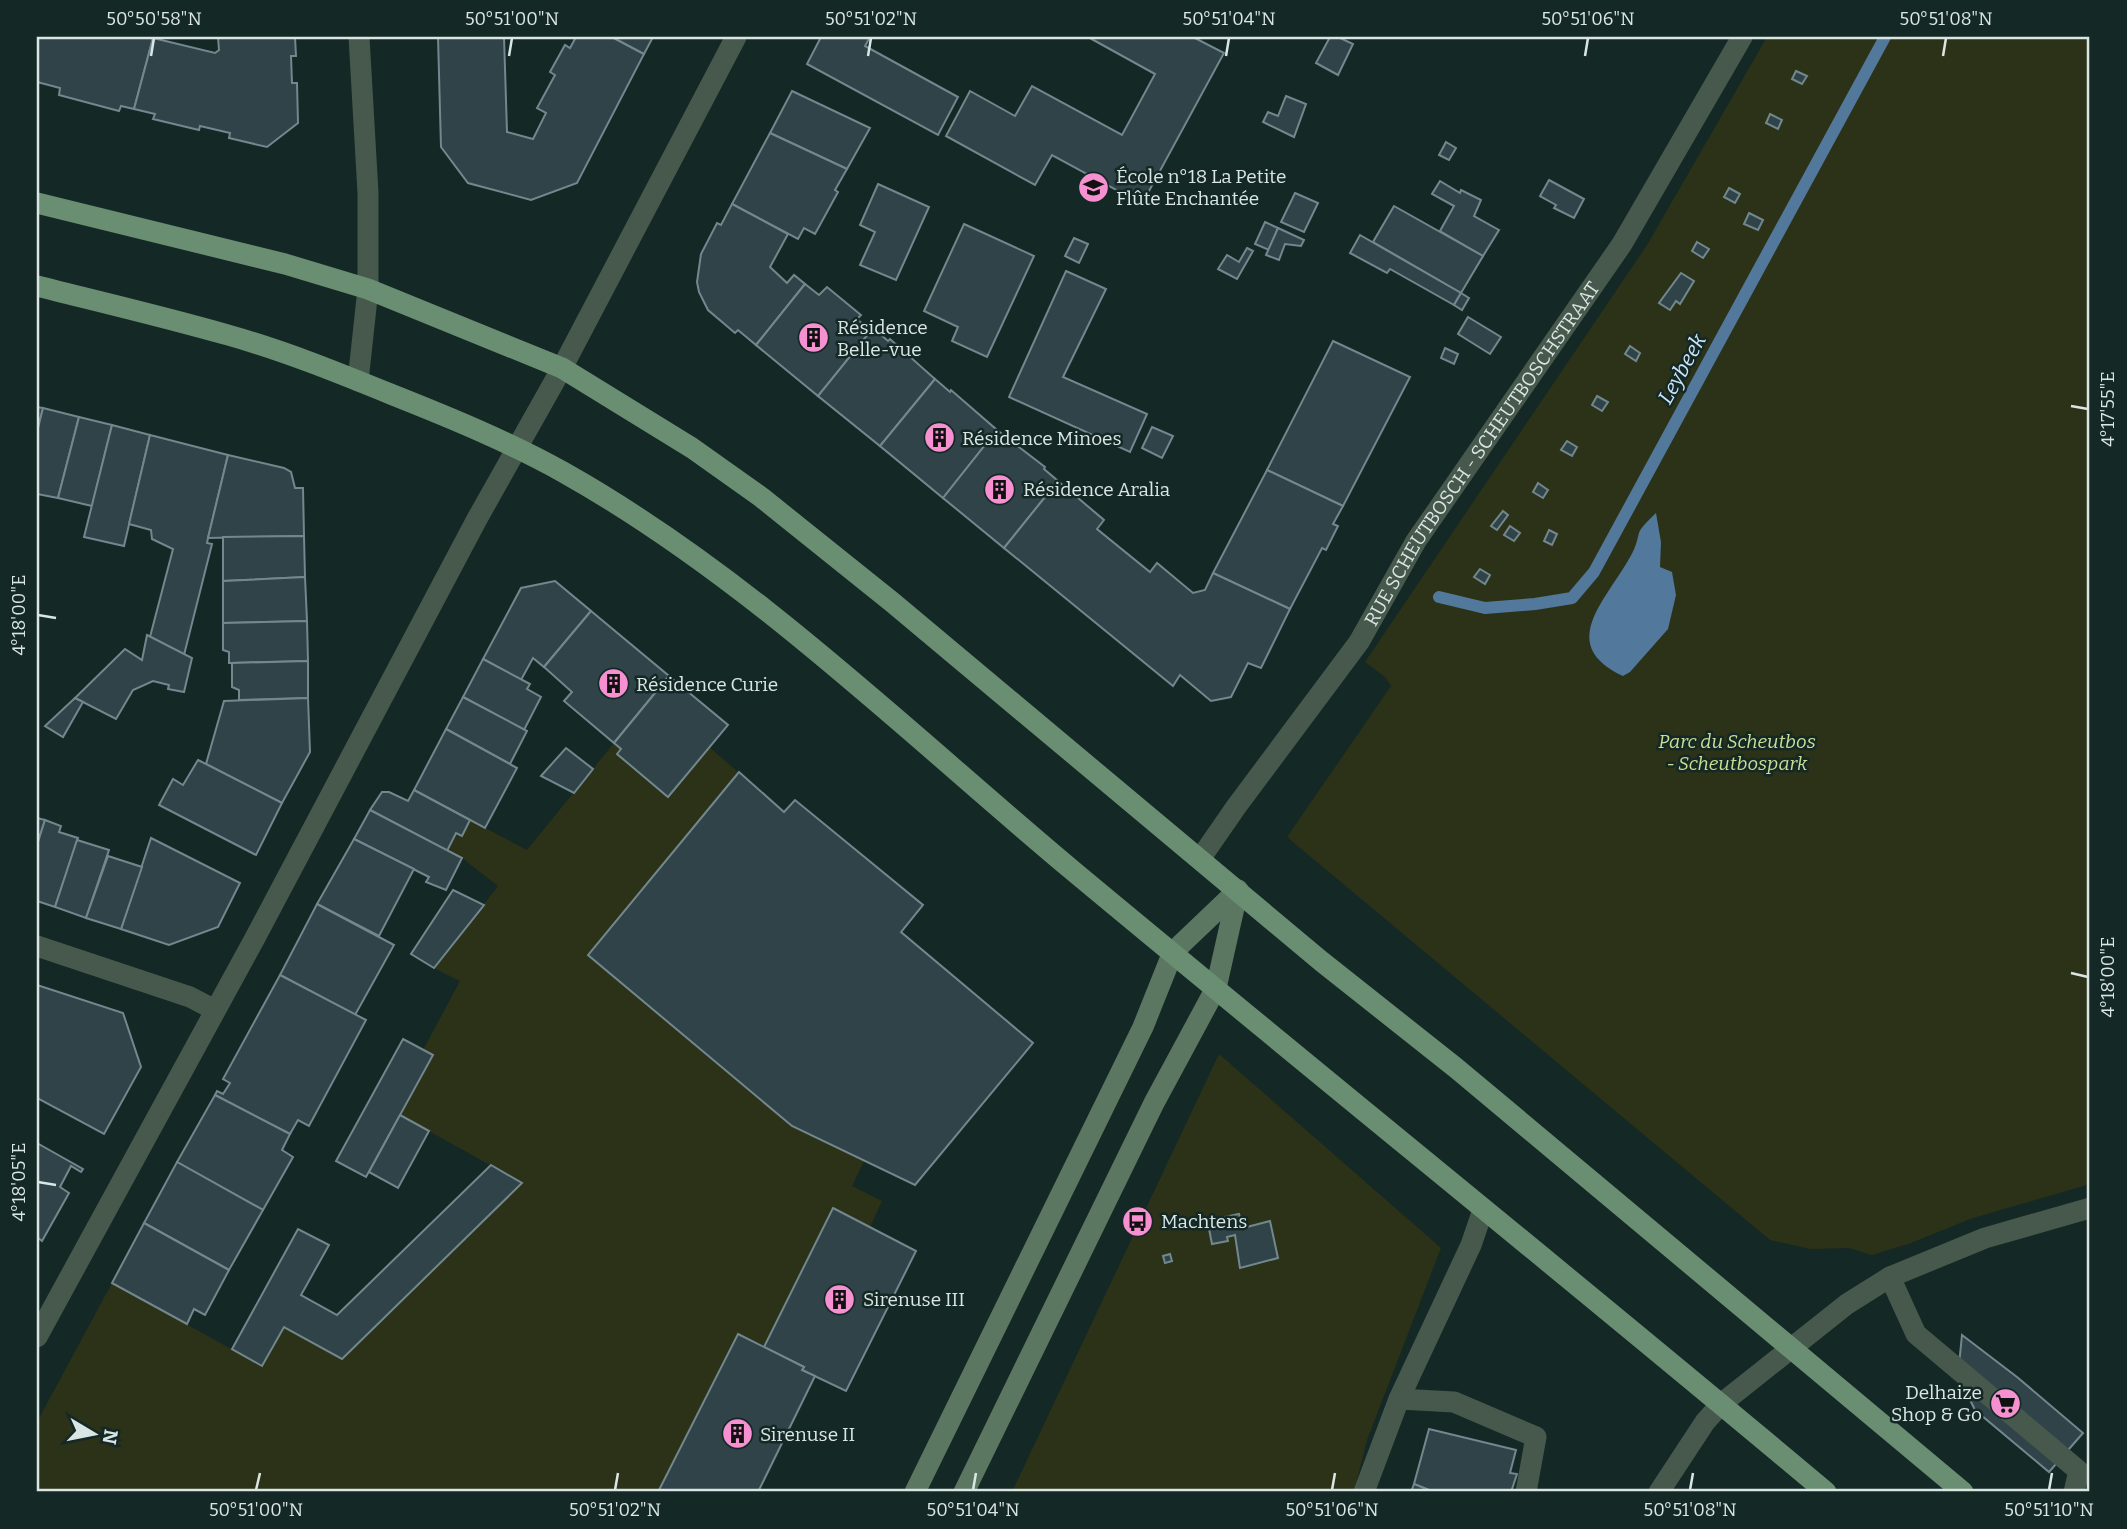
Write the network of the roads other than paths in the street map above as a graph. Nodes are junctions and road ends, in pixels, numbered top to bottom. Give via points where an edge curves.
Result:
1 (359, 37) edge
2 (736, 37) edge
3 (1742, 37) edge
4 (37, 203) edge
5 (37, 286) edge
6 (368, 289) junction
7 (562, 368) junction
8 (358, 381) junction
9 (518, 448) junction
10 (1200, 859) junction
11 (1238, 890) junction
12 (37, 946) edge
13 (1173, 952) junction
14 (1216, 988) junction
15 (215, 1010) junction
16 (2090, 1208) edge
17 (1483, 1210) junction
18 (1890, 1277) junction
19 (37, 1337) edge
20 (1791, 1348) junction
21 (1399, 1399) junction
22 (1721, 1404) junction
23 (915, 1492) edge
24 (964, 1492) edge
25 (1364, 1492) edge
26 (1526, 1492) edge
27 (1659, 1492) edge
28 (1826, 1492) edge
29 (1963, 1492) edge
30 (2074, 1492) edge

1 - 6 street
2 - 7 street
3 - 10 street, RUE SCHEUTBOSCH - SCHEUTBOSCHSTRAAT via 1622,244 1416,541 1359,642
4 - 6 main road
5 - 8 main road via 233,337
6 - 7 main road
6 - 8 street
7 - 9 street
7 - 10 main road via 761,496
8 - 9 main road
9 - 13 main road via 644,520 736,586
9 - 15 street
10 - 11 main road
11 - 13 street
11 - 14 street
11 - 20 main road
12 - 15 street via 190,997
13 - 14 main road
13 - 23 street via 1143,1027
14 - 17 main road
14 - 24 street via 1154,1102
15 - 19 street
16 - 18 street via 1985,1238
17 - 21 street
17 - 22 main road
18 - 20 street
18 - 30 street via 1916,1334 2079,1471
20 - 22 street
20 - 29 main road
21 - 25 street
21 - 26 street via 1454,1402 1535,1437
22 - 27 street
22 - 28 main road

